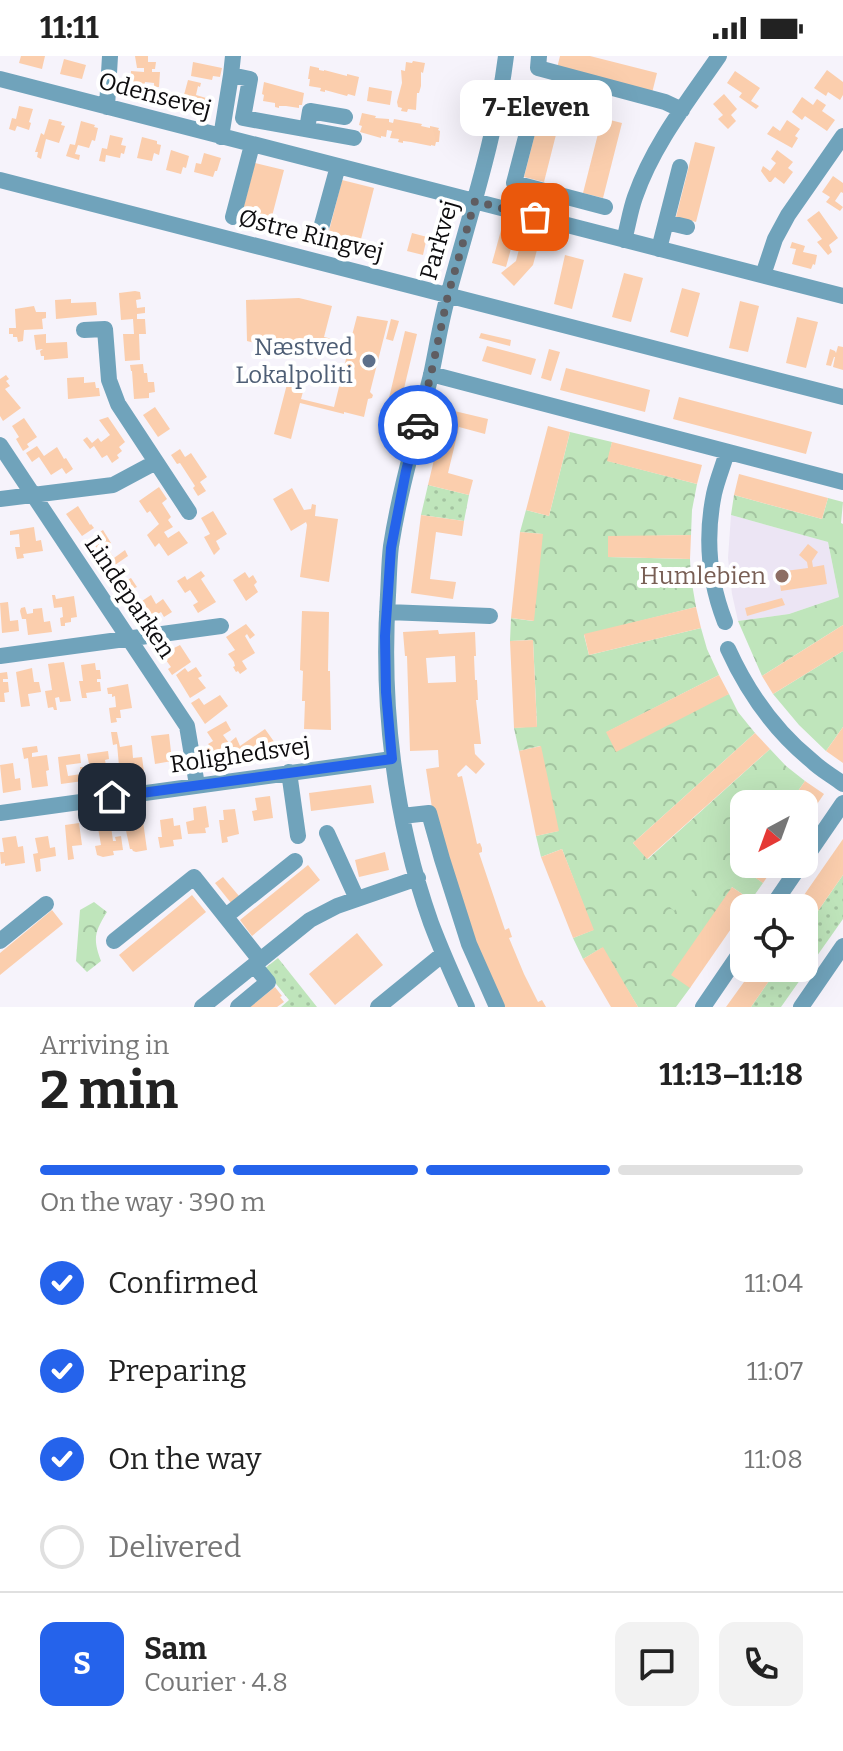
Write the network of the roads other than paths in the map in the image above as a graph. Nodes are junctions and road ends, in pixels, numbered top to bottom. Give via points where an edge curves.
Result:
1 (110, 56) edge
2 (233, 56) edge
3 (506, 56) edge
4 (539, 56) edge
5 (719, 56) edge
6 (231, 75) junction
7 (0, 79) edge
8 (107, 107) junction
9 (682, 110) junction
10 (532, 114) dead end
11 (345, 117) dead end
12 (307, 129) junction
13 (843, 136) edge
14 (221, 137) junction
15 (354, 138) dead end
16 (252, 145) junction
17 (338, 166) junction
18 (680, 167) dead end
19 (0, 180) edge
20 (562, 196) junction
21 (475, 201) junction
22 (605, 207) dead end
23 (233, 217) dead end
24 (556, 222) junction
25 (666, 222) junction
26 (687, 227) dead end
27 (318, 239) dead end
28 (624, 240) junction
29 (659, 249) junction
30 (763, 275) junction
31 (448, 295) junction
32 (843, 296) edge
33 (84, 330) dead end
34 (431, 374) junction
35 (843, 397) edge
36 (532, 401) junction
37 (527, 418) dead end
38 (0, 445) edge
39 (727, 452) junction
40 (156, 462) junction
41 (843, 482) edge
42 (32, 494) junction
43 (0, 499) edge
44 (189, 512) dead end
45 (387, 612) junction
46 (490, 616) dead end
47 (725, 622) dead end
48 (221, 626) dead end
49 (129, 638) junction
50 (728, 649) dead end
51 (0, 656) edge
52 (392, 759) junction
53 (289, 772) junction
54 (843, 784) edge
55 (197, 785) junction
56 (843, 803) edge
57 (0, 813) edge
58 (402, 816) junction
59 (327, 833) dead end
60 (298, 836) dead end
61 (818, 840) edge
62 (295, 861) dead end
63 (418, 878) junction
64 (357, 899) junction
65 (46, 904) dead end
66 (226, 916) junction
67 (0, 941) edge
68 (114, 941) dead end
69 (843, 946) edge
70 (443, 954) junction
71 (257, 962) junction
72 (730, 967) edge
73 (202, 1007) edge
74 (238, 1007) edge
75 (378, 1007) edge
76 (467, 1007) edge
77 (497, 1007) edge
78 (703, 1007) edge
79 (801, 1007) edge

1 - 8 street
2 - 6 street
3 - 21 street, Parkvej
4 - 9 street via 538,68
5 - 9 street
6 - 12 street via 250,79 243,118
6 - 14 street
7 - 8 street, Odensevej
8 - 14 street, Odensevej
9 - 28 street via 650,162
10 - 20 street via 514,183
11 - 12 street via 310,111
12 - 15 street
13 - 30 street via 788,215
14 - 16 street, Odensevej
16 - 17 street, Odensevej
16 - 23 street
17 - 21 street, Odensevej
17 - 27 street
18 - 25 street
19 - 31 street, Østre Ringvej
20 - 22 street
20 - 24 street
21 - 24 street, Odensevej
21 - 31 street, Parkvej
24 - 28 street, Odensevej
25 - 26 street
25 - 29 street
28 - 29 street, Odensevej
29 - 30 street, Odensevej
30 - 32 street, Odensevej
31 - 34 street, Parkvej
31 - 35 street, Østre Ringvej
33 - 40 street via 105,329 109,380 118,404
34 - 36 street
34 - 45 street, Parkvej via 391,548
36 - 37 street
36 - 39 street
38 - 42 street, Lindeparken
39 - 41 street
39 - 47 street via 714,493 709,563
40 - 42 street via 113,485
40 - 44 street
42 - 43 street
42 - 49 street, Lindeparken
45 - 46 street
45 - 52 street, Parkvej
48 - 49 street
49 - 51 street
49 - 55 street, Lindeparken via 187,726
50 - 54 street via 767,717 813,763
52 - 53 street, Rolighedsvej
52 - 58 street, Parkvej
53 - 55 street, Rolighedsvej
53 - 60 street
55 - 57 street, Rolighedsvej
56 - 61 street
58 - 63 street, Parkvej
58 - 77 street via 429,813 469,944
59 - 64 street
62 - 66 street
63 - 64 street
63 - 70 street, Parkvej
64 - 71 street via 310,920
65 - 67 street
66 - 68 street via 194,877
66 - 71 street
69 - 79 street
70 - 75 street
70 - 76 street, Parkvej
71 - 73 street
71 - 74 street via 268,982
72 - 78 street

